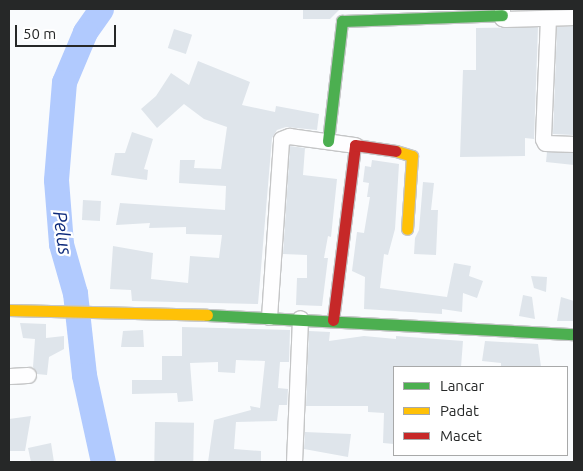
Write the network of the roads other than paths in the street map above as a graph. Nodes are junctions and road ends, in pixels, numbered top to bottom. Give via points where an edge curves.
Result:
1 (502, 12) edge
2 (574, 17) edge
3 (548, 18) junction
4 (328, 141) junction
5 (574, 144) edge
6 (355, 145) junction
7 (407, 229) dead end
8 (9, 310) edge
9 (269, 318) junction
10 (300, 318) junction
11 (334, 320) junction
12 (574, 334) edge
13 (28, 375) dead end
14 (9, 376) edge
15 (294, 462) edge

1 - 3 street via 505,19
1 - 4 street via 342,21
2 - 3 street
3 - 5 street via 543,139 546,143
4 - 6 street
4 - 9 street via 290,136 281,139
6 - 7 street via 405,152 412,156
6 - 11 street
8 - 9 street
9 - 10 street
10 - 11 street
10 - 15 street
11 - 12 street
13 - 14 street

